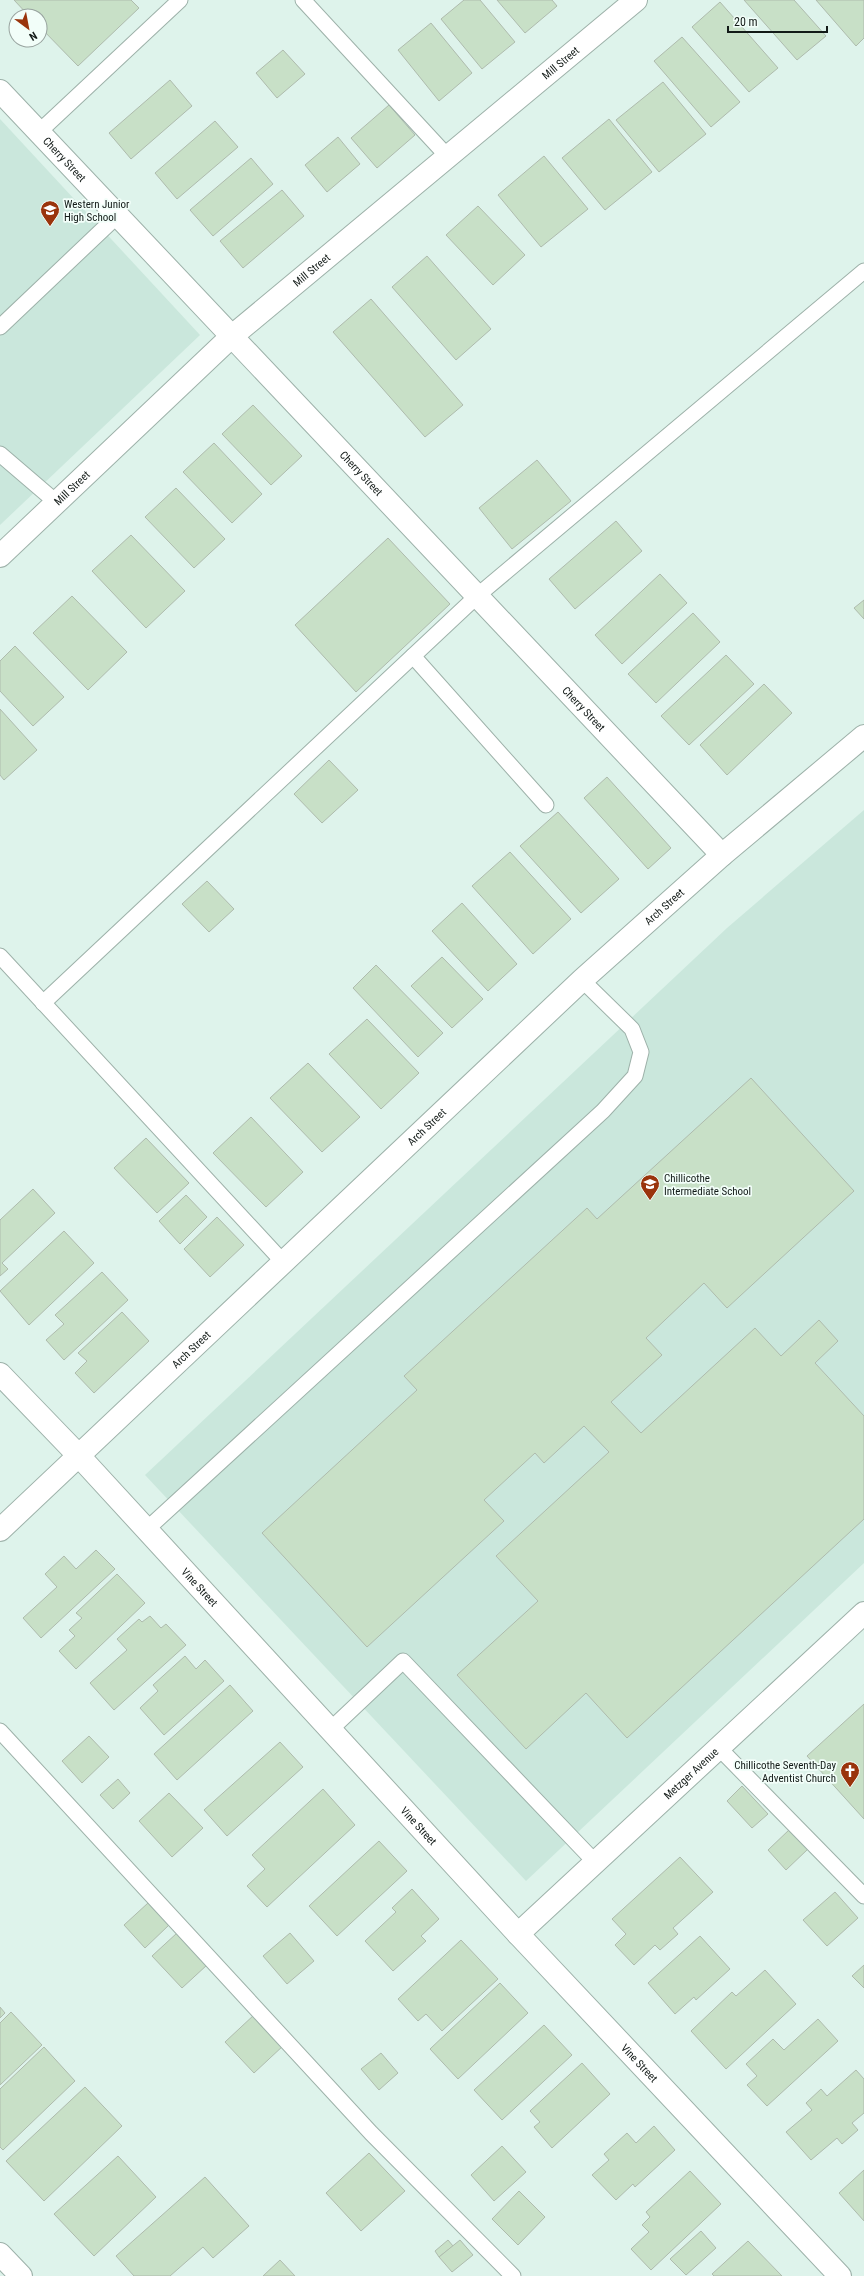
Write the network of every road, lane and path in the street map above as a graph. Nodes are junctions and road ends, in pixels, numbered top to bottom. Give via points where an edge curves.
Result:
1 (180, 0) edge
2 (303, 0) edge
3 (636, 0) edge
4 (0, 91) edge
5 (39, 132) junction
6 (448, 157) junction
7 (117, 216) junction
8 (864, 271) edge
9 (0, 328) edge
10 (231, 337) junction
11 (0, 454) edge
12 (56, 502) junction
13 (0, 556) edge
14 (477, 596) junction
15 (413, 656) junction
16 (864, 736) edge
17 (546, 805) dead end
18 (722, 855) junction
19 (0, 956) edge
20 (582, 980) junction
21 (44, 1003) junction
22 (284, 1263) junction
23 (0, 1374) edge
24 (80, 1457) junction
25 (0, 1530) edge
26 (146, 1530) junction
27 (864, 1613) edge
28 (330, 1730) junction
29 (0, 1731) edge
30 (719, 1748) junction
31 (595, 1862) junction
32 (864, 1896) edge
33 (518, 1934) junction
34 (0, 2254) edge
35 (21, 2276) edge
36 (513, 2276) edge
37 (840, 2276) edge

1 - 5 lane
2 - 6 lane
3 - 6 street, Mill Street
4 - 5 street, Cherry Street
5 - 7 street, Cherry Street
6 - 10 street, Mill Street
7 - 9 lane
7 - 10 street, Cherry Street
8 - 14 lane
10 - 12 street, Mill Street
10 - 14 street, Cherry Street
11 - 12 lane
12 - 13 street, Mill Street
14 - 15 lane
14 - 18 street, Cherry Street
15 - 17 lane
15 - 21 lane
16 - 18 street, Arch Street
18 - 20 street, Arch Street
19 - 21 lane
20 - 22 street, Arch Street
20 - 26 lane via 632,1029 641,1052 635,1076 603,1111
21 - 22 lane
22 - 24 street, Arch Street
23 - 24 street, Vine Street
24 - 25 street, Arch Street
24 - 26 street, Vine Street
26 - 28 street, Vine Street
27 - 30 street, Metzger Avenue
28 - 31 lane via 403,1661
28 - 33 street, Vine Street
29 - 36 lane via 371,2133
30 - 31 street, Metzger Avenue
30 - 32 lane
31 - 33 street, Metzger Avenue
33 - 37 street, Vine Street
34 - 35 street

